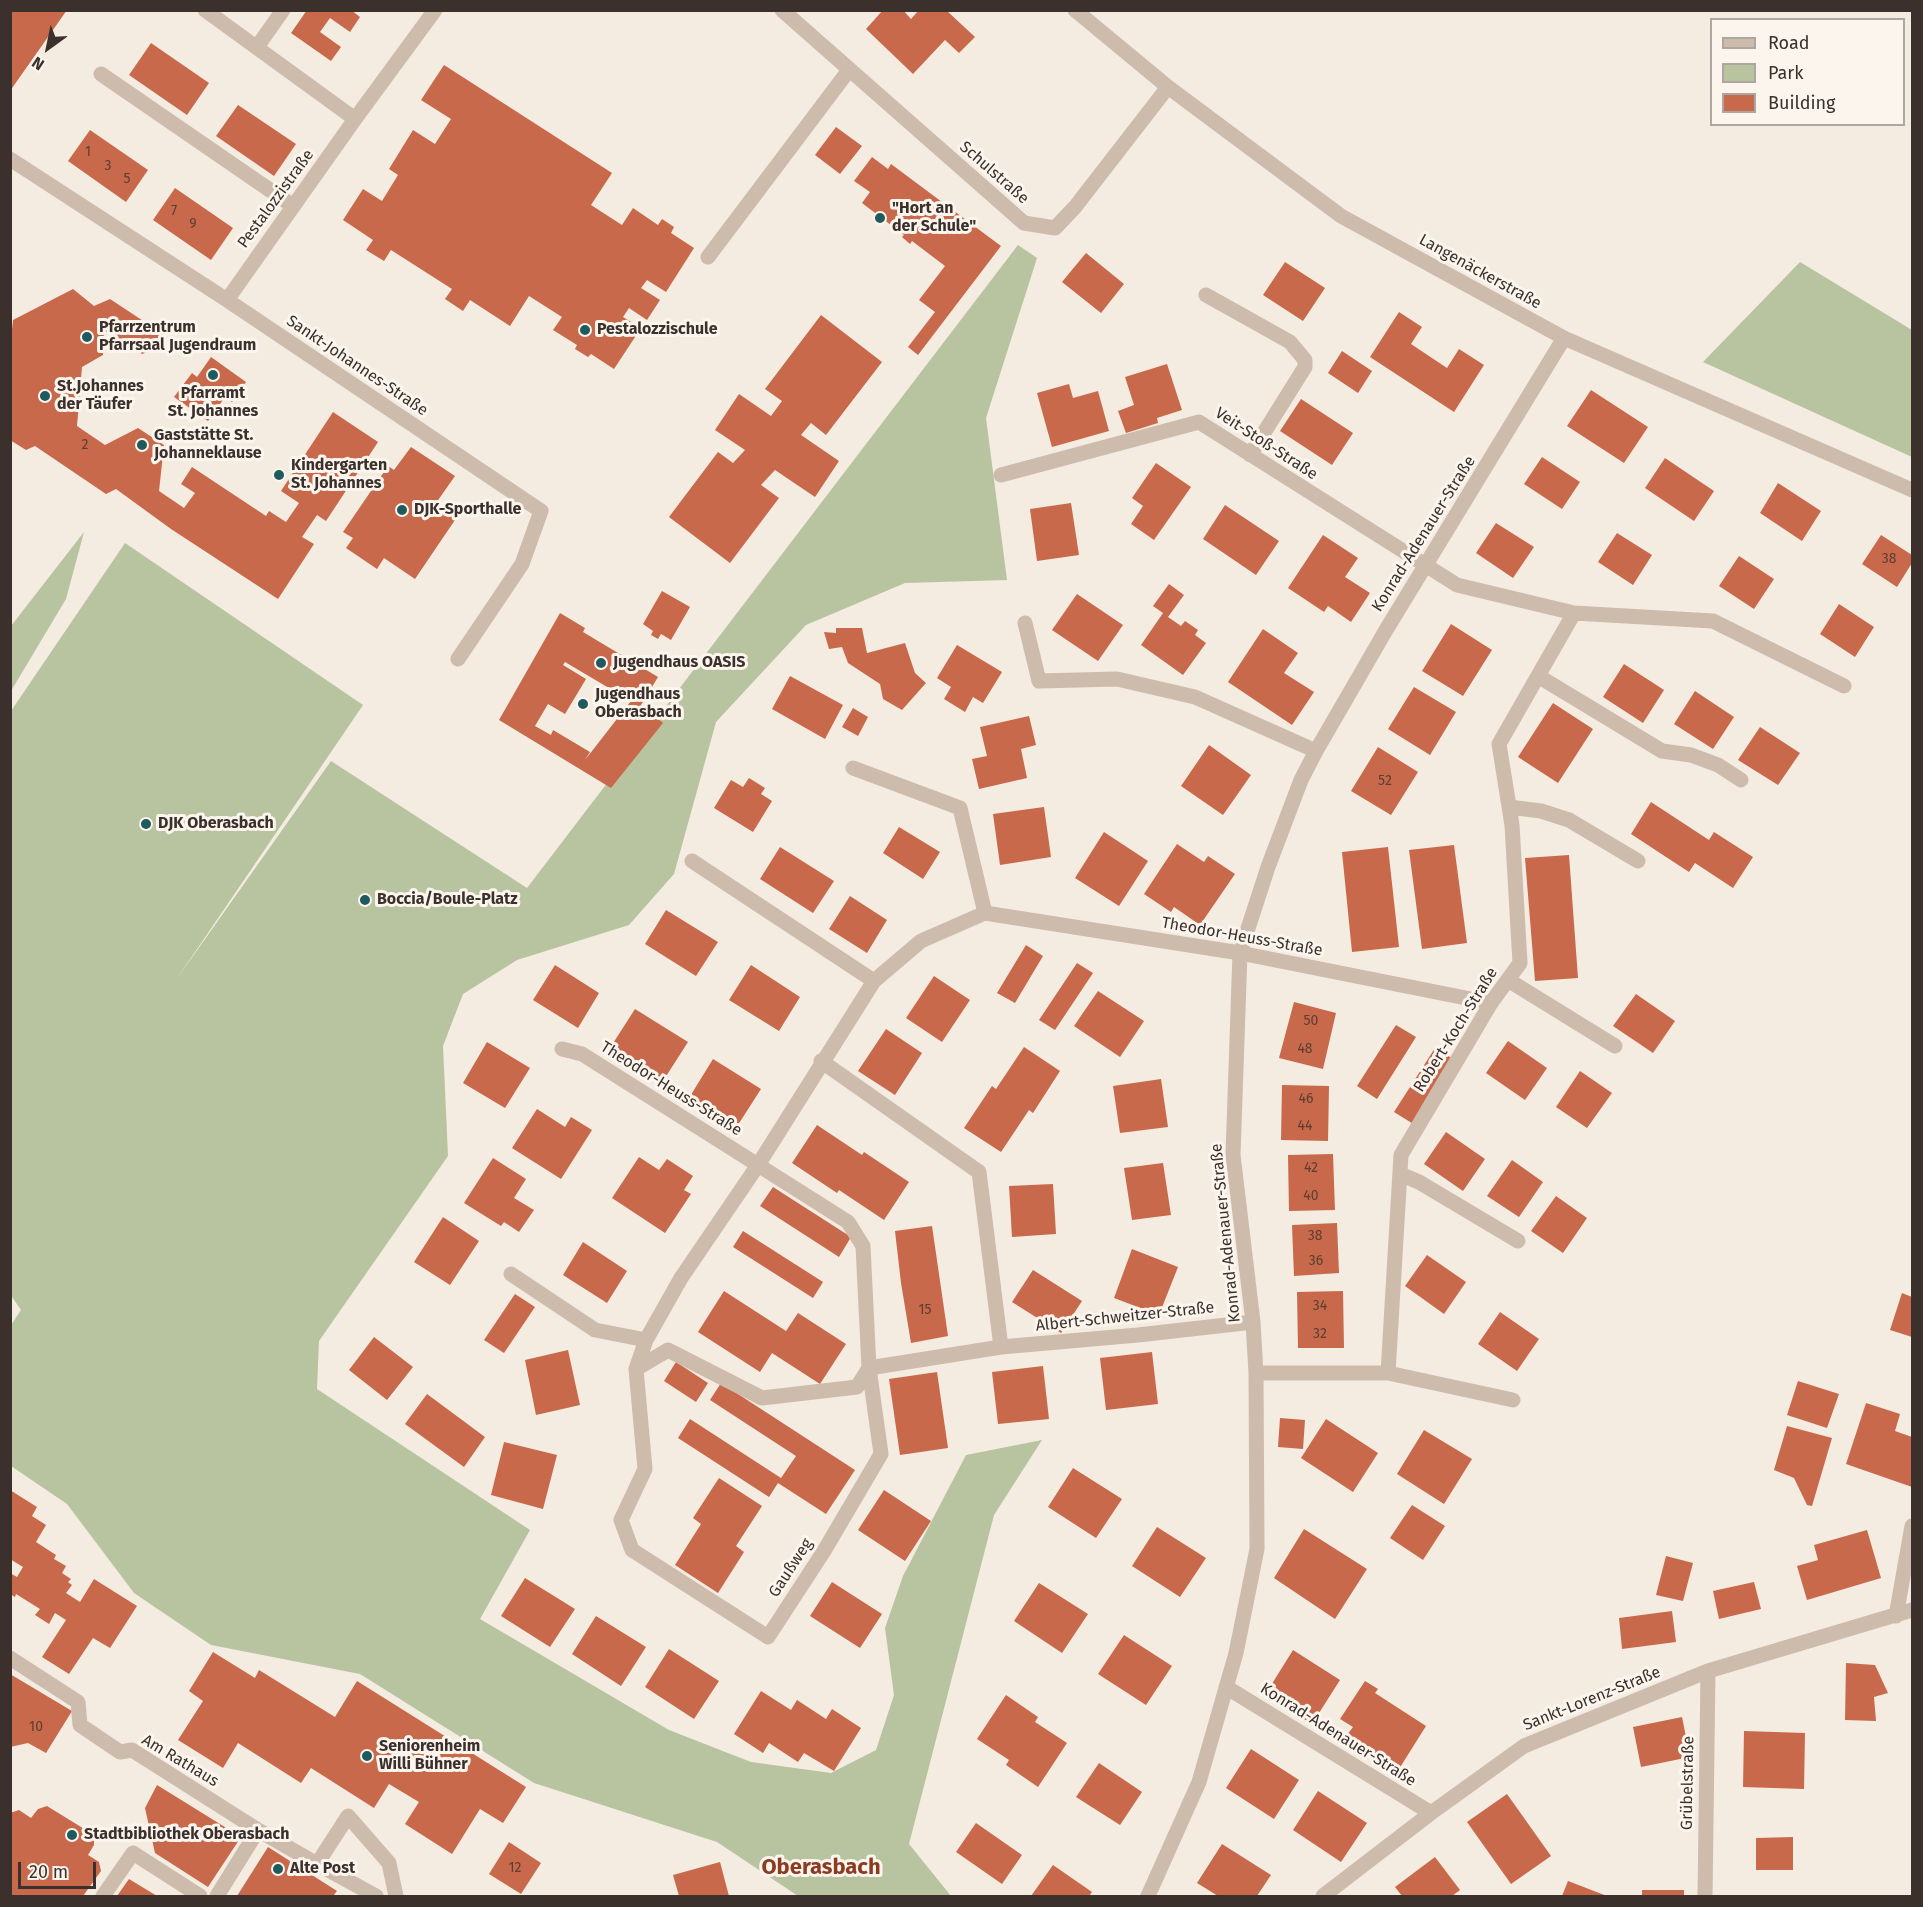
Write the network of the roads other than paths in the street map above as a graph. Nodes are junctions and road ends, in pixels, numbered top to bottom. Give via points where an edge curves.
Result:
1 (205, 10) edge
2 (283, 10) edge
3 (435, 10) edge
4 (782, 10) edge
5 (1075, 10) edge
6 (257, 47) junction
7 (849, 70) junction
8 (101, 74) dead end
9 (1168, 87) junction
10 (355, 119) junction
11 (10, 159) edge
12 (293, 206) junction
13 (708, 256) dead end
14 (1206, 295) dead end
15 (227, 300) junction
16 (1564, 338) junction
17 (1250, 455) junction
18 (1001, 475) dead end
19 (1912, 490) edge
20 (1426, 567) junction
21 (1574, 614) junction
22 (1025, 623) dead end
23 (458, 659) dead end
24 (1538, 676) junction
25 (1844, 686) dead end
26 (1316, 751) junction
27 (853, 768) dead end
28 (1741, 780) dead end
29 (1509, 807) junction
30 (692, 861) dead end
31 (1638, 861) dead end
32 (985, 913) junction
33 (1240, 953) junction
34 (1508, 980) junction
35 (874, 981) junction
36 (1491, 1003) junction
37 (1615, 1046) dead end
38 (562, 1049) dead end
39 (821, 1061) junction
40 (758, 1165) junction
41 (1400, 1174) junction
42 (1518, 1241) dead end
43 (511, 1274) dead end
44 (1253, 1322) junction
45 (646, 1340) junction
46 (1001, 1347) junction
47 (869, 1368) junction
48 (636, 1369) junction
49 (1256, 1372) junction
50 (1388, 1373) junction
51 (1513, 1400) dead end
52 (1912, 1526) edge
53 (1912, 1610) edge
54 (1896, 1616) junction
55 (10, 1658) edge
56 (1708, 1671) junction
57 (1226, 1687) junction
58 (1431, 1813) junction
59 (258, 1830) junction
60 (317, 1864) junction
61 (103, 1896) edge
62 (200, 1896) edge
63 (217, 1896) edge
64 (376, 1896) edge
65 (396, 1896) edge
66 (1148, 1896) edge
67 (1323, 1896) edge
68 (1705, 1896) edge

1 - 6 street
2 - 6 street
3 - 10 street, Pestalozzistraße
4 - 7 street, Schulstraße
5 - 9 street, Langenäckerstraße
6 - 10 street
7 - 9 street, Schulstraße via 1024,223 1055,228
7 - 13 street
8 - 12 street
9 - 16 street, Langenäckerstraße via 1341,216
10 - 12 street, Pestalozzistraße
11 - 15 street, Sankt-Johannes-Straße
12 - 15 street, Pestalozzistraße
14 - 17 street via 1290,342 1305,360 1305,367
15 - 23 street, Sankt-Johannes-Straße via 541,511 522,564
16 - 19 street, Langenäckerstraße
16 - 20 street, Konrad-Adenauer-Straße
17 - 18 street, Veit-Stoß-Straße via 1199,422
17 - 20 street, Veit-Stoß-Straße
20 - 21 street, Veit-Stoß-Straße via 1457,585
20 - 26 street, Konrad-Adenauer-Straße
21 - 24 street, Robert-Koch-Straße
21 - 25 street, Veit-Stoß-Straße via 1713,621
22 - 26 street via 1039,681 1117,679 1195,697
24 - 28 street via 1662,751 1691,755 1718,765
24 - 29 street, Robert-Koch-Straße via 1499,744
26 - 33 street, Konrad-Adenauer-Straße via 1284,824
27 - 32 street via 960,808
29 - 31 street via 1569,820
29 - 34 street, Robert-Koch-Straße via 1520,963
30 - 35 street
32 - 33 street, Theodor-Heuss-Straße
32 - 35 street via 921,942
33 - 36 street, Theodor-Heuss-Straße
33 - 44 street, Konrad-Adenauer-Straße via 1233,1155
34 - 36 street, Robert-Koch-Straße
34 - 37 street
35 - 39 street
36 - 41 street, Robert-Koch-Straße via 1401,1155
38 - 40 street, Theodor-Heuss-Straße via 582,1054
39 - 40 street
39 - 46 street via 979,1172
40 - 45 street via 681,1278
40 - 47 street via 848,1222 863,1246
41 - 42 street
41 - 50 street, Robert-Koch-Straße
43 - 45 street via 595,1330
44 - 46 street, Albert-Schweitzer-Straße
44 - 49 street, Konrad-Adenauer-Straße
45 - 48 street
46 - 47 street, Albert-Schweitzer-Straße
47 - 48 street via 857,1387 762,1398 668,1350
47 - 48 street, Gaußweg via 881,1454 768,1637 632,1550 621,1520 645,1469
49 - 50 street
49 - 57 street, Konrad-Adenauer-Straße via 1257,1549
50 - 51 street
52 - 54 street
53 - 54 street, Sankt-Lorenz-Straße
54 - 56 street, Sankt-Lorenz-Straße
55 - 59 street, Am Rathaus via 78,1702 81,1725 120,1752 132,1750
56 - 58 street, Sankt-Lorenz-Straße via 1524,1746
56 - 68 street, Grübelstraße
57 - 58 street, Konrad-Adenauer-Straße
57 - 66 street, Konrad-Adenauer-Straße via 1199,1782
58 - 67 street, Sankt-Lorenz-Straße
59 - 60 street, Am Rathaus
59 - 63 street
60 - 64 street, Am Rathaus
60 - 65 street via 348,1816 389,1863
61 - 62 street via 133,1853

